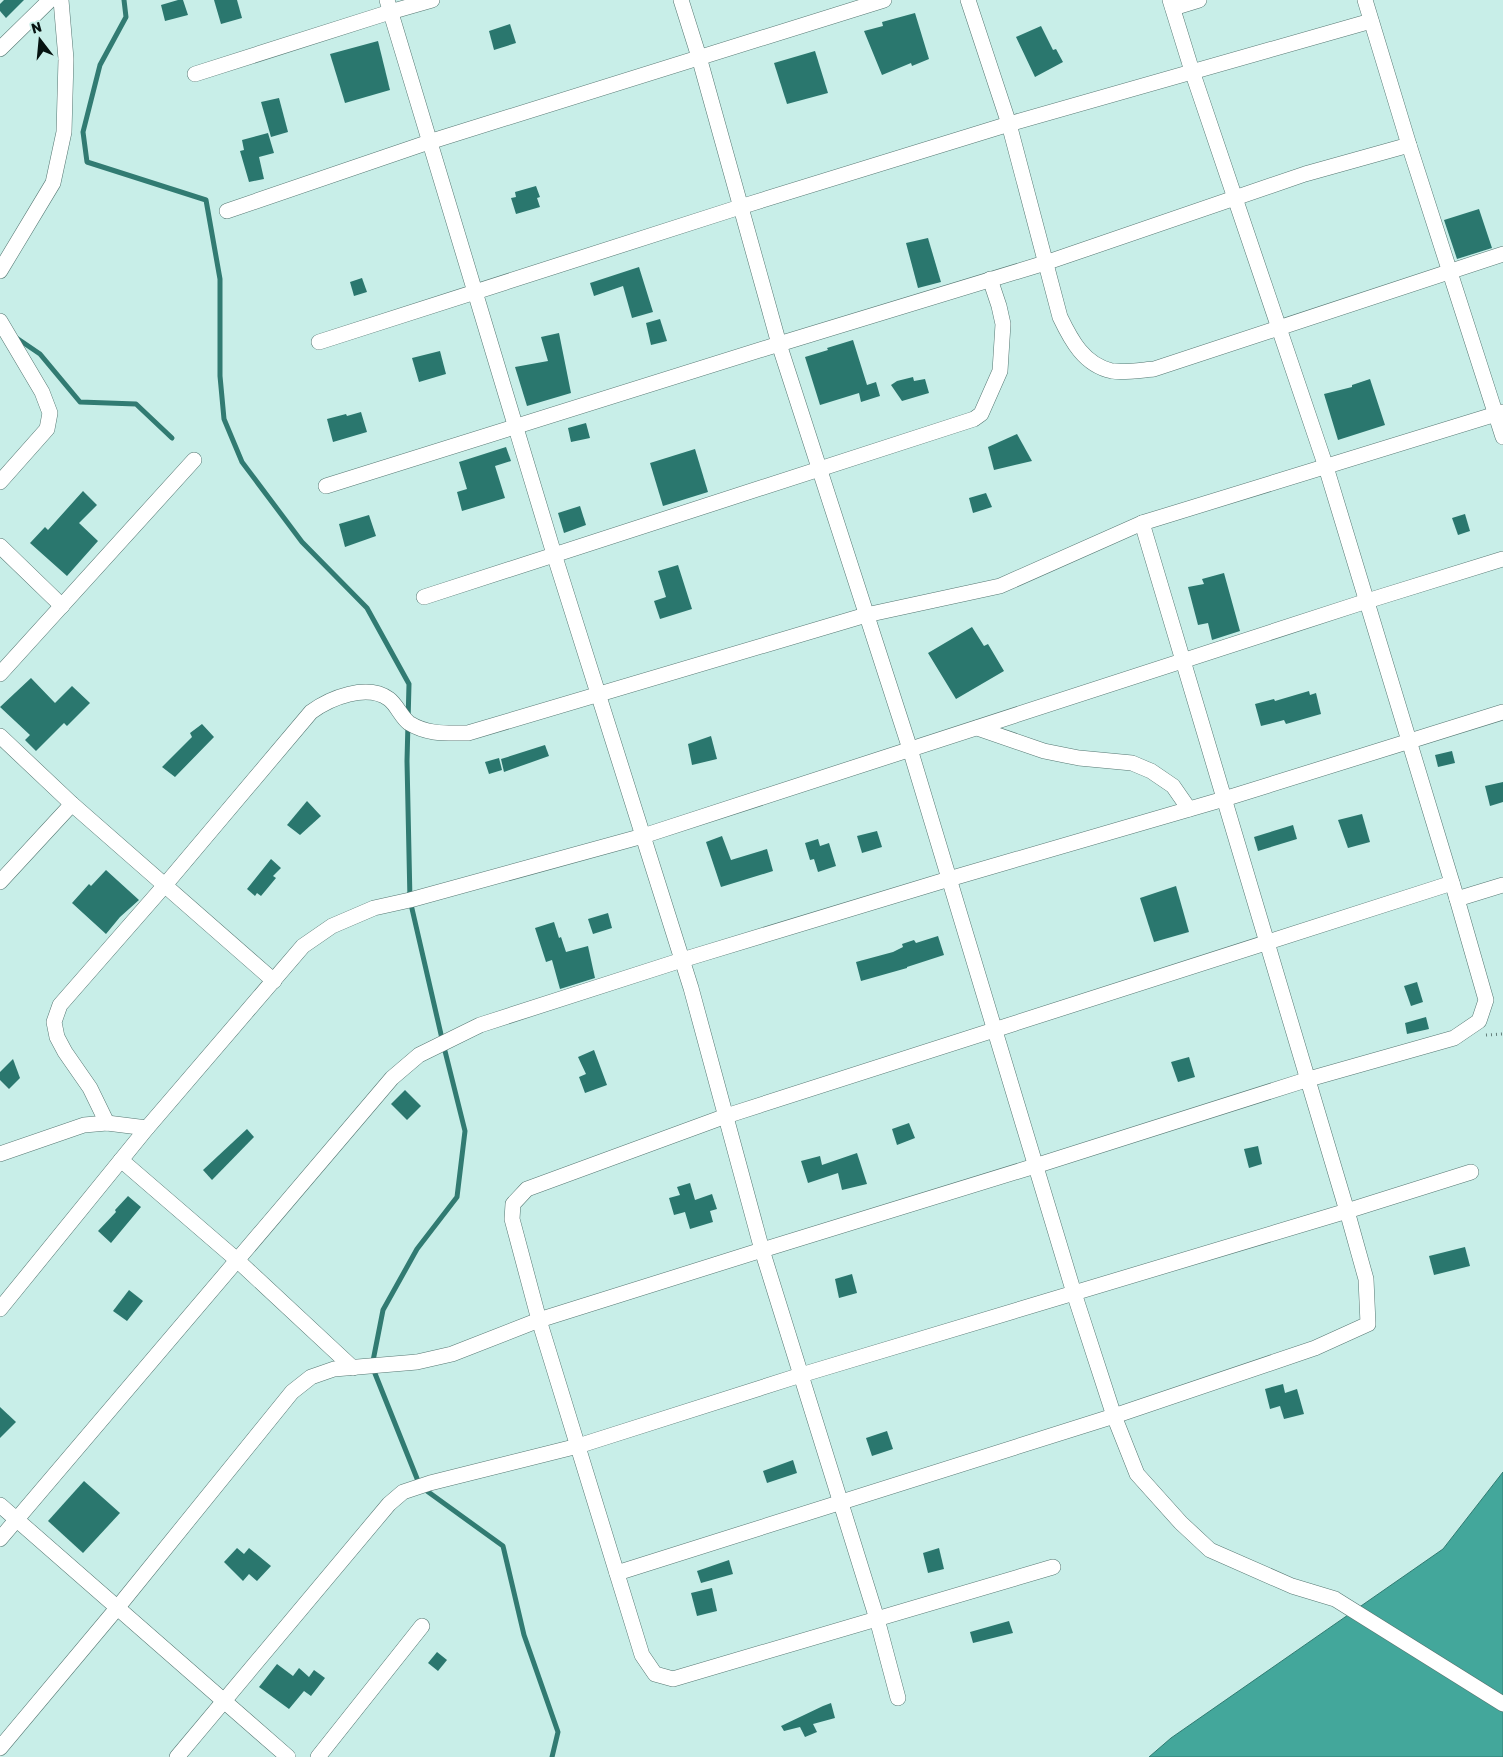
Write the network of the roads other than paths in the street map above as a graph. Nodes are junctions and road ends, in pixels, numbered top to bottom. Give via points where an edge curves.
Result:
1 (50, 0) edge
2 (61, 0) edge
3 (432, 0) edge
4 (681, 0) edge
5 (884, 0) edge
6 (968, 0) edge
7 (1199, 0) edge
8 (1365, 0) edge
9 (1172, 4) edge
10 (388, 6) edge
11 (1371, 21) junction
12 (0, 49) edge
13 (700, 56) junction
14 (1192, 71) junction
15 (195, 74) dead end
16 (1009, 124) junction
17 (429, 142) junction
18 (1408, 145) junction
19 (1235, 198) junction
20 (740, 207) junction
21 (227, 211) dead end
22 (1503, 254) edge
23 (1044, 263) junction
24 (0, 271) edge
25 (1450, 272) junction
26 (990, 279) junction
27 (475, 293) junction
28 (0, 321) edge
29 (1279, 329) junction
30 (319, 342) dead end
31 (779, 344) junction
32 (1499, 413) edge
33 (516, 427) junction
34 (1503, 437) edge
35 (194, 460) dead end
36 (1326, 467) junction
37 (820, 468) junction
38 (0, 482) edge
39 (326, 486) dead end
40 (1142, 523) junction
41 (0, 546) edge
42 (554, 554) junction
43 (1503, 559) edge
44 (424, 597) dead end
45 (1367, 601) junction
46 (62, 606) junction
47 (866, 615) junction
48 (1182, 661) junction
49 (0, 674) edge
50 (599, 695) junction
51 (1503, 712) edge
52 (977, 728) junction
53 (0, 736) edge
54 (1409, 741) junction
55 (910, 750) junction
56 (1224, 798) junction
57 (72, 804) junction
58 (1189, 809) junction
59 (644, 836) junction
60 (949, 879) junction
61 (0, 882) edge
62 (1452, 883) junction
63 (165, 885) junction
64 (1503, 885) edge
65 (1457, 899) junction
66 (1268, 943) junction
67 (682, 960) junction
68 (274, 981) junction
69 (996, 1029) junction
70 (1309, 1079) junction
71 (726, 1116) junction
72 (108, 1123) junction
73 (147, 1128) junction
74 (0, 1154) edge
75 (121, 1160) junction
76 (1035, 1166) junction
77 (1471, 1172) dead end
78 (1347, 1211) junction
79 (762, 1250) junction
80 (238, 1260) junction
81 (1074, 1293) junction
82 (0, 1309) edge
83 (539, 1320) junction
84 (353, 1368) junction
85 (801, 1375) junction
86 (1114, 1416) junction
87 (578, 1446) junction
88 (840, 1502) junction
89 (0, 1505) edge
90 (17, 1519) junction
91 (0, 1539) edge
92 (1053, 1567) dead end
93 (617, 1574) junction
94 (118, 1607) junction
95 (877, 1619) junction
96 (422, 1626) dead end
97 (898, 1698) dead end
98 (224, 1700) junction
99 (1503, 1704) edge
100 (0, 1748) edge
101 (177, 1757) edge
102 (288, 1757) edge
103 (318, 1757) edge

1 - 12 street
2 - 24 street via 66,59 64,132 53,183
3 - 10 street
4 - 13 street
5 - 13 street
6 - 16 street
7 - 9 street
8 - 11 street
9 - 14 street
10 - 15 street
10 - 17 street
11 - 14 street
11 - 18 street
13 - 17 street
13 - 20 street
14 - 16 street
14 - 19 street
16 - 20 street
16 - 23 street
17 - 21 street
17 - 27 street
18 - 19 street
18 - 25 street
19 - 23 street
19 - 29 street
20 - 27 street
20 - 31 street
22 - 25 street
23 - 26 street
23 - 29 street via 1060,317 1070,338 1087,360 1112,371 1154,369
25 - 29 street
25 - 32 street
26 - 31 street
26 - 37 street via 1004,336 1000,371 981,414 974,419
27 - 30 street
27 - 33 street
28 - 38 street via 42,392 50,413 47,430
29 - 36 street
31 - 33 street
31 - 37 street
32 - 34 street
32 - 36 street
33 - 39 street
33 - 42 street
35 - 46 street
36 - 40 street
36 - 45 street
37 - 42 street
37 - 47 street
40 - 47 street via 1000,586
40 - 48 street
41 - 46 street
42 - 44 street
42 - 50 street
43 - 45 street
45 - 48 street
45 - 54 street
46 - 49 street
47 - 50 street
47 - 55 street
48 - 52 street
48 - 56 street
50 - 59 street
50 - 63 street via 468,733 435,734 408,722 389,699 376,694 336,697 311,712
51 - 54 street
52 - 55 street
52 - 58 street via 1044,751 1132,763 1173,786
53 - 57 street
54 - 56 street
54 - 62 street
55 - 59 street
55 - 60 street
56 - 58 street
56 - 66 street
57 - 61 street
57 - 63 street
58 - 60 street
59 - 67 street
59 - 68 street via 374,908 332,926 303,946
60 - 67 street
60 - 69 street
62 - 65 street
62 - 66 street
63 - 68 street
63 - 72 street via 60,1005 54,1022 65,1052 90,1088
64 - 65 street
65 - 70 street via 1486,1000 1479,1021 1454,1038
66 - 69 street
66 - 70 street
67 - 71 street
67 - 80 street via 480,1026 419,1055 392,1078
68 - 73 street
69 - 71 street
69 - 76 street
70 - 76 street
70 - 78 street
71 - 79 street
71 - 83 street via 527,1189 513,1204 512,1219
72 - 73 street
72 - 74 street via 84,1125
73 - 75 street
75 - 80 street
75 - 82 street
76 - 79 street
76 - 81 street
77 - 78 street
78 - 81 street
78 - 86 street via 1366,1279 1368,1324 1315,1348
79 - 83 street
79 - 85 street
80 - 84 street
80 - 90 street
81 - 85 street
81 - 86 street
83 - 84 street via 452,1354 417,1362
83 - 87 street
84 - 94 street via 334,1369 311,1377 292,1392
85 - 87 street
85 - 88 street
86 - 88 street
86 - 99 street via 1137,1474 1180,1523 1210,1550 1292,1586 1335,1599
87 - 93 street
87 - 98 street via 404,1492 389,1504
88 - 93 street
88 - 95 street
89 - 90 street
90 - 91 street
90 - 94 street
92 - 95 street
93 - 95 street via 642,1656 655,1674 673,1679
94 - 98 street
94 - 100 street
95 - 97 street
96 - 103 street
98 - 101 street
98 - 102 street

